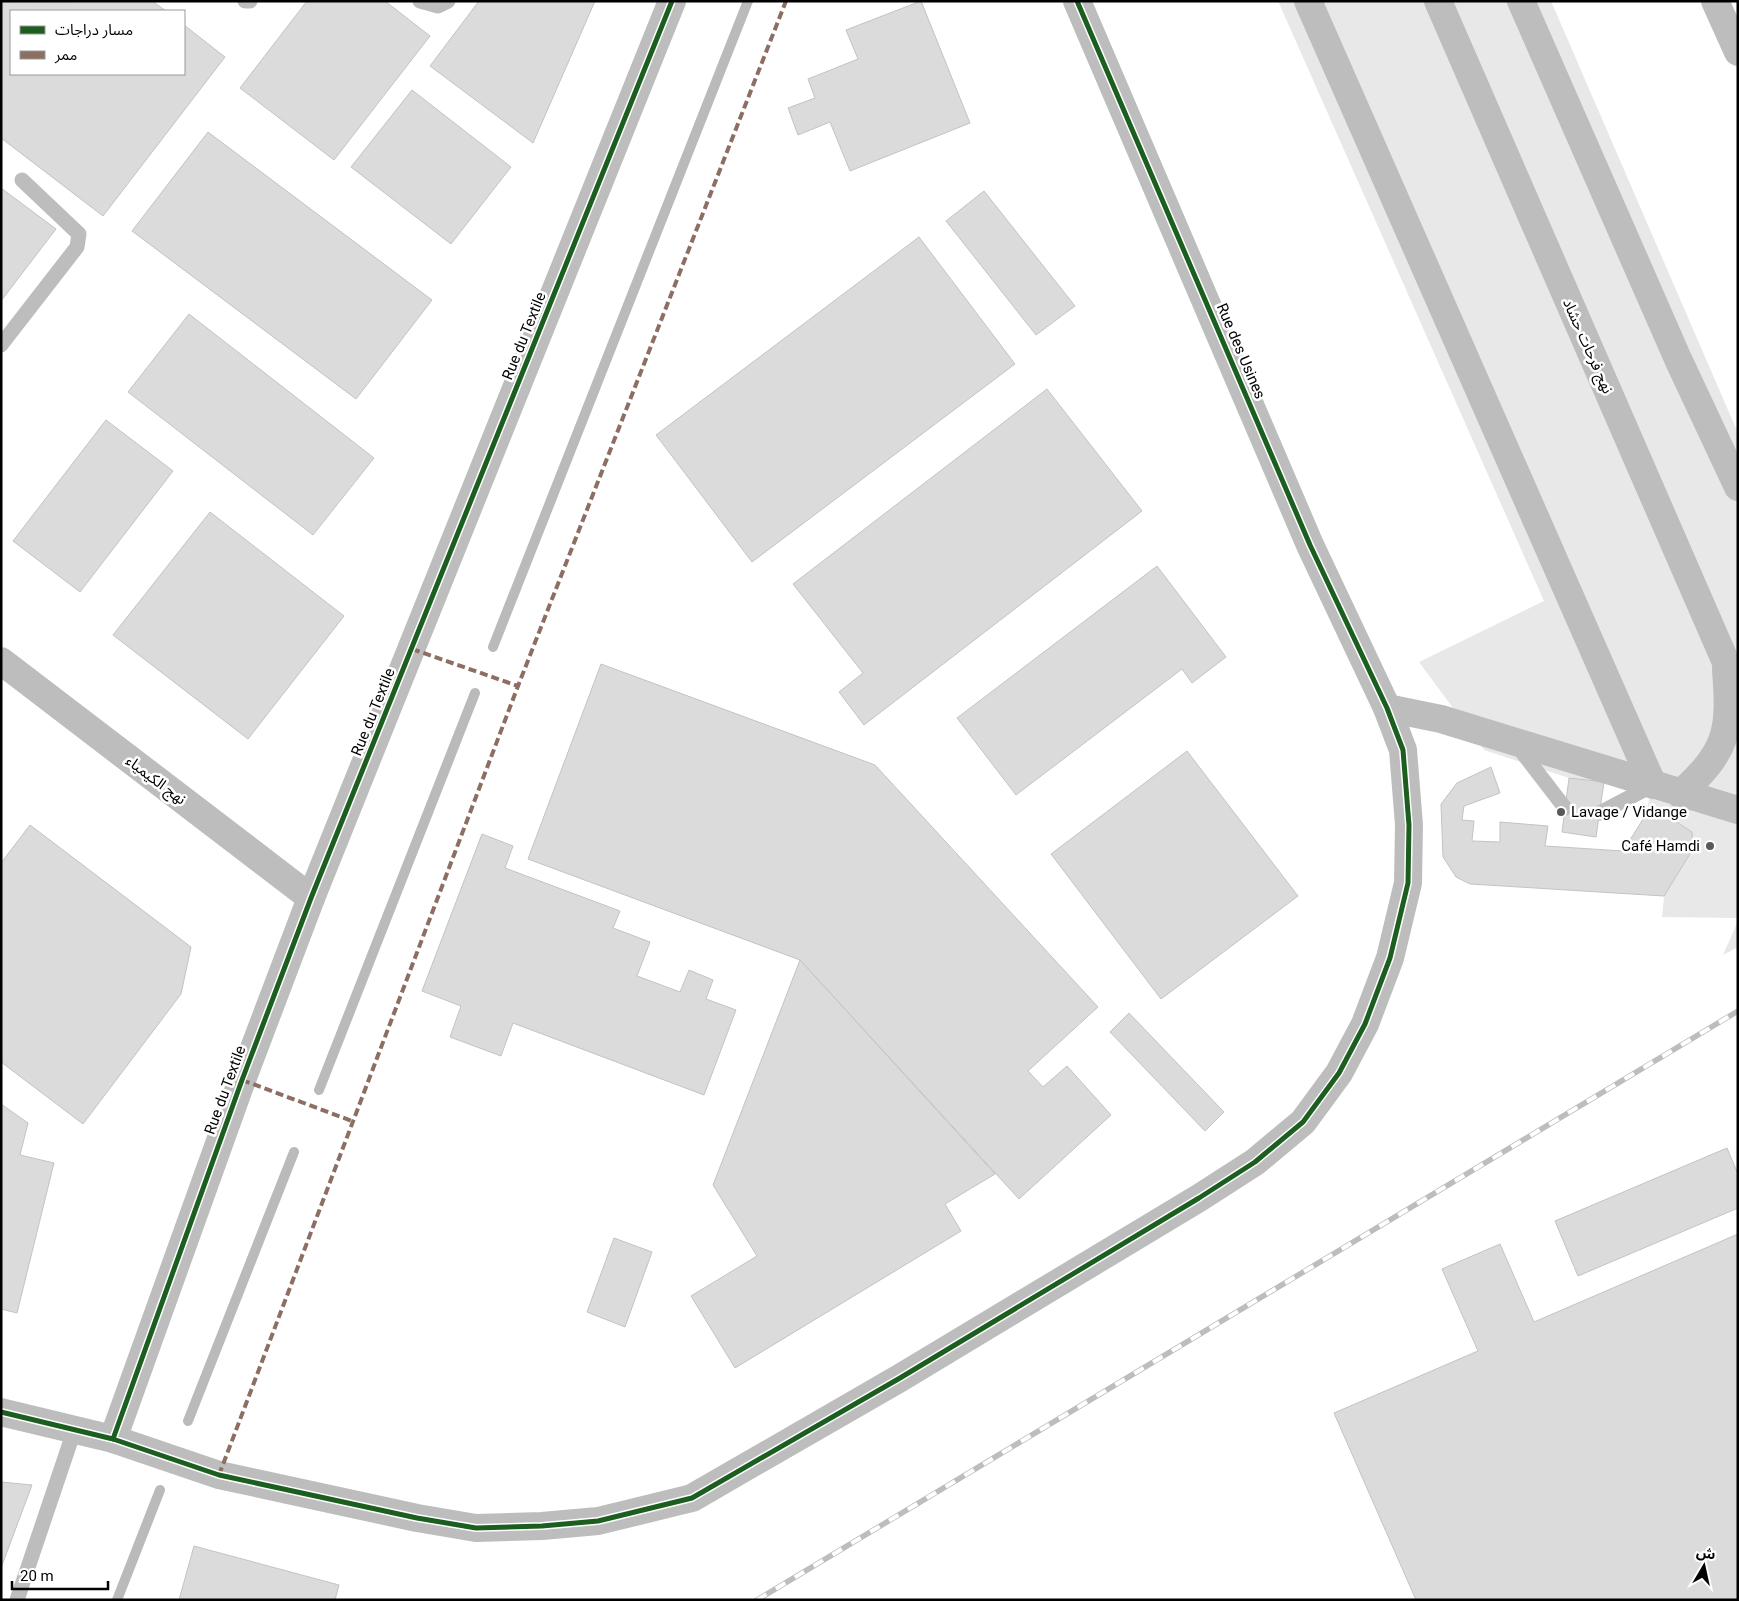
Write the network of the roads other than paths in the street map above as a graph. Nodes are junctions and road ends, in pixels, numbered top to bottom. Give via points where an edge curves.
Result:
1 (245, 1) edge
2 (250, 1) edge
3 (420, 1) edge
4 (448, 1) edge
5 (672, 1) edge
6 (1077, 1) edge
7 (1308, 1) edge
8 (1438, 1) edge
9 (1521, 1) edge
10 (1715, 1) edge
11 (1738, 52) edge
12 (22, 180) dead end
13 (1, 345) edge
14 (1738, 486) edge
15 (1, 661) edge
16 (1726, 661) junction
17 (1738, 690) edge
18 (1387, 708) junction
19 (1514, 742) junction
20 (1653, 785) junction
21 (1680, 794) junction
22 (1565, 808) dead end
23 (1738, 810) edge
24 (1600, 813) dead end
25 (311, 898) junction
26 (1, 1412) edge
27 (74, 1431) junction
28 (113, 1438) junction
29 (16, 1600) edge

1 - 2 lane
3 - 4 lane via 438,6
5 - 25 street, Rue du Textile
6 - 18 street, Rue des Usines via 1310,545
7 - 20 street
8 - 16 street, نهج فرحات حشاد
9 - 14 street via 1670,341
10 - 11 street
12 - 13 lane via 79,234 77,247
15 - 25 street, نهج الكيمياء
16 - 17 street, نهج فرحات حشاد
16 - 21 street via 1729,706 1718,751 1704,772
18 - 19 street via 1442,719
18 - 28 street, Rue des Usines via 1403,750 1408,788 1408,882 1390,958 1365,1024 1339,1073 1303,1122 1255,1162 1198,1198 900,1378 701,1493 649,1510 598,1521 476,1528 219,1475
19 - 20 street
19 - 22 lane
20 - 21 street
20 - 24 lane
21 - 23 street
25 - 28 street, Rue du Textile
26 - 27 street, Rue des Usines
27 - 28 street, Rue des Usines
27 - 29 lane

